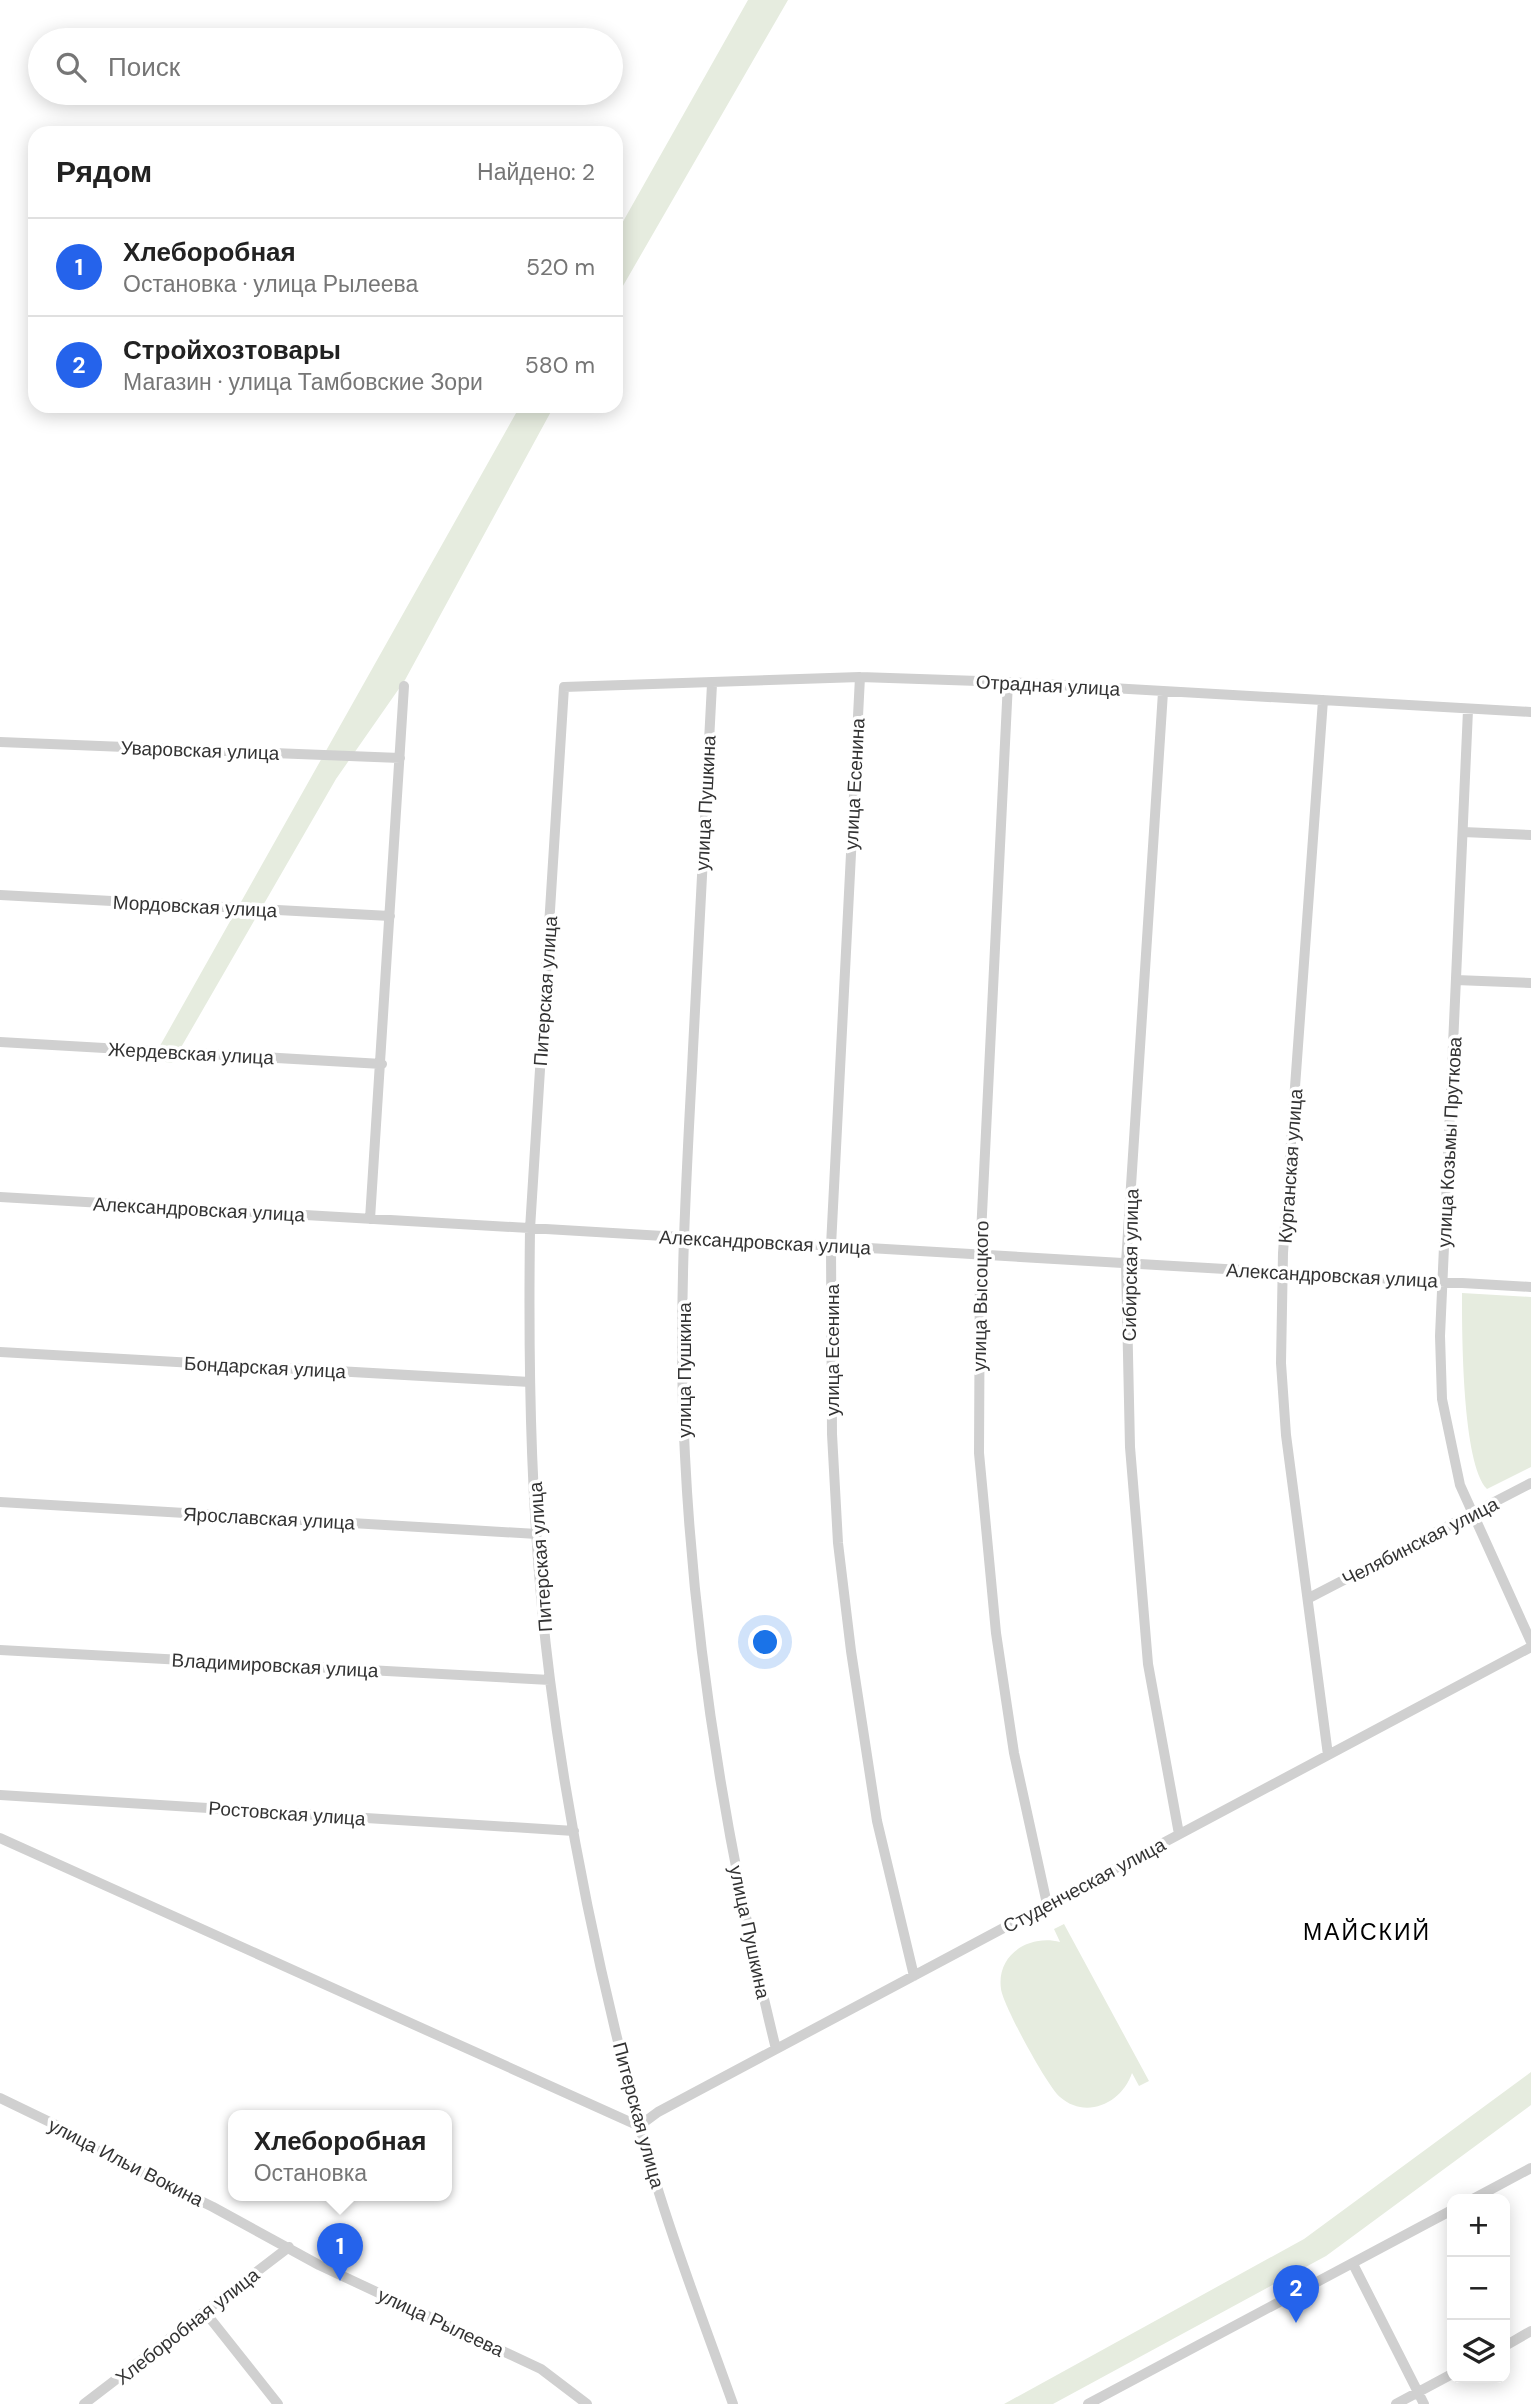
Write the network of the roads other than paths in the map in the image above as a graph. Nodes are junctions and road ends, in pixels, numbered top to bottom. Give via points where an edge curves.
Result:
1 (860, 677) junction
2 (1008, 682) junction
3 (712, 684) junction
4 (404, 686) dead end
5 (564, 687) joint
6 (1163, 692) junction
7 (1323, 700) junction
8 (1468, 710) junction
9 (1531, 712) edge
10 (0, 742) edge
11 (400, 758) junction
12 (1463, 832) junction
13 (1531, 835) edge
14 (0, 895) edge
15 (390, 916) junction
16 (1456, 980) junction
17 (1531, 983) edge
18 (0, 1042) edge
19 (382, 1063) junction
20 (0, 1198) edge
21 (370, 1219) junction
22 (530, 1228) junction
23 (683, 1237) junction
24 (831, 1246) junction
25 (980, 1255) junction
26 (1126, 1264) junction
27 (1282, 1273) junction
28 (1442, 1282) junction
29 (1531, 1287) edge
30 (0, 1352) edge
31 (530, 1382) junction
32 (1531, 1483) edge
33 (0, 1502) edge
34 (1472, 1514) junction
35 (537, 1534) junction
36 (1310, 1598) junction
37 (1531, 1644) edge
38 (0, 1650) edge
39 (550, 1680) junction
40 (1328, 1755) junction
41 (0, 1795) edge
42 (574, 1831) junction
43 (1179, 1834) junction
44 (0, 1838) edge
45 (1047, 1904) junction
46 (914, 1976) junction
47 (776, 2049) junction
48 (0, 2098) edge
49 (639, 2126) junction
50 (1531, 2168) edge
51 (1482, 2194) edge
52 (1447, 2213) edge
53 (289, 2247) junction
54 (1353, 2264) junction
55 (205, 2312) junction
56 (1531, 2332) edge
57 (1510, 2343) edge
58 (1447, 2377) edge
59 (1418, 2392) junction
60 (91, 2402) edge
61 (278, 2404) edge
62 (587, 2404) edge
63 (733, 2404) edge
64 (1088, 2404) edge
65 (1396, 2404) edge
66 (1424, 2404) edge

1 - 2 street, Отрадная улица
1 - 3 street, Отрадная улица
1 - 24 street, улица Есенина
2 - 6 street, Отрадная улица
2 - 25 street, улица Высоцкого
3 - 5 street, Отрадная улица
3 - 23 street, улица Пушкина
4 - 11 street
5 - 22 street, Питерская улица
6 - 7 street, Отрадная улица
6 - 26 street, Сибирская улица
7 - 8 street, Отрадная улица
7 - 27 street, Курганская улица
8 - 9 street, Отрадная улица
8 - 12 street, улица Козьмы Пруткова
10 - 11 street, Уваровская улица
11 - 15 street
12 - 13 street
12 - 16 street, улица Козьмы Пруткова
14 - 15 street, Мордовская улица
15 - 19 street
16 - 17 street
16 - 28 street, улица Козьмы Пруткова
18 - 19 street, Жердевская улица
19 - 21 street
20 - 21 street, Александровская улица
21 - 22 street, Александровская улица
22 - 23 street, Александровская улица
22 - 31 street, Питерская улица
23 - 24 street, Александровская улица
23 - 47 street, улица Пушкина via 684,1452 699,1639 717,1767
24 - 25 street, Александровская улица
24 - 46 street, улица Есенина via 838,1543 877,1821
25 - 26 street, Александровская улица
25 - 45 street, улица Высоцкого via 979,1453 996,1633 1014,1754
26 - 27 street, Александровская улица
26 - 43 street, Сибирская улица via 1130,1447 1148,1664
27 - 28 street, Александровская улица
27 - 36 street, Курганская улица via 1286,1435
28 - 29 street, Александровская улица
28 - 34 street, улица Козьмы Пруткова via 1443,1399 1460,1485
30 - 31 street, Бондарская улица
31 - 35 street, Питерская улица
32 - 34 street, Челябинская улица
33 - 35 street, Ярославская улица
34 - 36 street, Челябинская улица
34 - 37 street, улица Козьмы Пруткова
35 - 39 street, Питерская улица
36 - 40 street, Курганская улица
37 - 40 street, Студенческая улица
38 - 39 street, Владимировская улица
39 - 42 street, Питерская улица
40 - 43 street, Студенческая улица
41 - 42 street, Ростовская улица
42 - 49 street, Питерская улица
43 - 45 street, Студенческая улица
44 - 49 street
45 - 46 street, Студенческая улица
46 - 47 street, Студенческая улица
47 - 49 street, Студенческая улица
48 - 53 street, улица Ильи Вокина
49 - 63 street, Питерская улица
50 - 51 street
52 - 54 street
53 - 55 street, Хлеборобная улица
53 - 62 street, улица Рылеева via 541,2369
54 - 59 street
54 - 64 street
55 - 60 street, Хлеборобная улица
55 - 61 street
56 - 57 street
58 - 59 street
59 - 65 street
59 - 66 street

